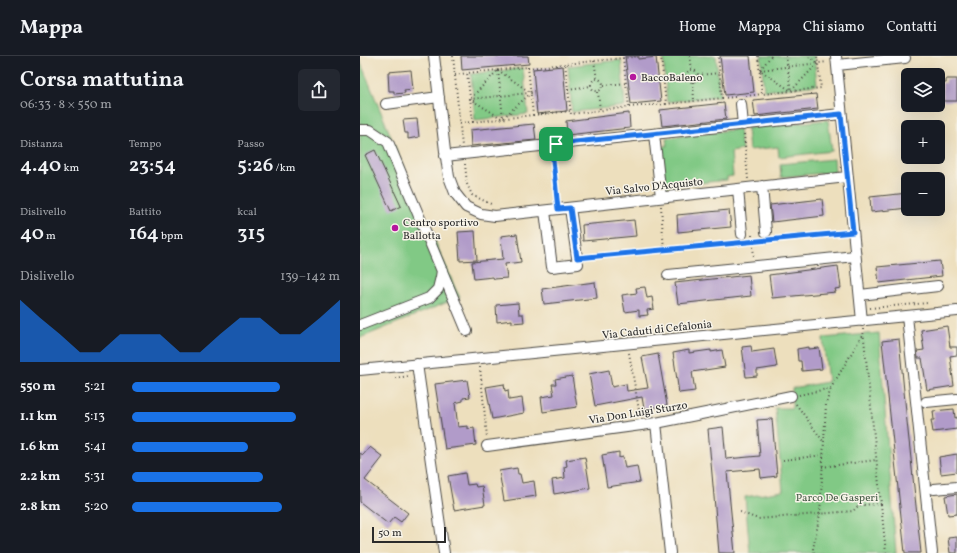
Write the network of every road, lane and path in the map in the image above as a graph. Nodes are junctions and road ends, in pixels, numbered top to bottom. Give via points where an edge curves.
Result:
1 (434, 56) edge
2 (453, 56) edge
3 (643, 56) edge
4 (661, 56) edge
5 (690, 56) edge
6 (718, 56) edge
7 (758, 56) edge
8 (771, 56) edge
9 (786, 56) edge
10 (807, 56) edge
11 (817, 56) edge
12 (624, 58) junction
13 (906, 58) dead end
14 (594, 61) junction
15 (836, 61) edge
16 (818, 63) junction
17 (565, 64) junction
18 (788, 67) junction
19 (528, 68) junction
20 (498, 70) junction
21 (692, 70) junction
22 (760, 70) junction
23 (468, 73) junction
24 (720, 73) junction
25 (455, 75) junction
26 (698, 75) junction
27 (686, 77) junction
28 (597, 79) junction
29 (663, 79) junction
30 (658, 80) dead end
31 (693, 82) junction
32 (627, 83) junction
33 (604, 85) junction
34 (591, 86) junction
35 (568, 89) junction
36 (791, 91) junction
37 (598, 92) junction
38 (531, 93) junction
39 (500, 96) junction
40 (439, 97) junction
41 (470, 99) junction
42 (694, 101) junction
43 (386, 104) dead end
44 (666, 104) junction
45 (741, 104) dead end
46 (629, 107) junction
47 (600, 110) junction
48 (570, 111) junction
49 (841, 114) junction
50 (533, 115) junction
51 (503, 118) junction
52 (473, 122) junction
53 (460, 123) junction
54 (743, 124) junction
55 (360, 130) edge
56 (654, 134) junction
57 (556, 144) junction
58 (463, 154) junction
59 (446, 156) junction
60 (847, 177) junction
61 (762, 186) junction
62 (749, 188) junction
63 (738, 189) junction
64 (661, 198) junction
65 (491, 204) dead end
66 (570, 208) junction
67 (558, 209) junction
68 (545, 211) junction
69 (766, 232) dead end
70 (853, 232) junction
71 (742, 234) dead end
72 (664, 251) junction
73 (856, 256) junction
74 (577, 258) junction
75 (442, 268) junction
76 (668, 275) dead end
77 (938, 286) dead end
78 (860, 295) junction
79 (957, 311) edge
80 (907, 316) junction
81 (862, 320) junction
82 (360, 325) edge
83 (468, 331) dead end
84 (864, 332) junction
85 (629, 351) dead end
86 (417, 364) junction
87 (480, 368) dead end
88 (360, 370) edge
89 (831, 388) junction
90 (791, 396) junction
91 (957, 399) edge
92 (926, 402) dead end
93 (656, 423) junction
94 (641, 425) junction
95 (823, 441) junction
96 (488, 446) joint
97 (822, 455) junction
98 (783, 460) dead end
99 (877, 460) junction
100 (822, 467) junction
101 (957, 487) edge
102 (934, 489) dead end
103 (881, 504) junction
104 (740, 512) dead end
105 (820, 514) junction
106 (444, 553) edge
107 (670, 553) edge
108 (814, 553) edge
109 (886, 553) edge
110 (932, 553) edge

1 - 40 street
2 - 25 path
3 - 12 path
4 - 29 path
5 - 21 path
6 - 24 path
7 - 22 path
8 - 22 path
9 - 18 path
10 - 16 path
11 - 16 path
12 - 14 path
12 - 32 path
13 - 15 street
14 - 17 path
14 - 28 path
15 - 16 path
15 - 49 street
16 - 18 path
16 - 36 path
16 - 36 path via 821,88
17 - 19 path
17 - 35 path
18 - 22 path
18 - 36 path
19 - 20 path
19 - 38 path
20 - 23 path
20 - 38 path
20 - 39 path
20 - 41 path
21 - 26 path
21 - 27 path via 687,72
22 - 36 path
22 - 36 path via 762,94
23 - 25 path
23 - 41 path
24 - 26 path
24 - 42 path via 722,98
25 - 53 path
26 - 31 path
27 - 29 path
27 - 31 path
28 - 33 path
28 - 34 path
29 - 30 path
29 - 44 path
31 - 42 path
32 - 33 path
32 - 46 path
33 - 37 path
34 - 35 path
34 - 37 path
35 - 48 path
37 - 47 path
38 - 39 path
38 - 50 path
38 - 51 path
39 - 41 path
39 - 51 path
40 - 43 street
40 - 59 street
41 - 51 path
41 - 52 path
42 - 44 path
44 - 46 path
45 - 54 street
46 - 47 path
47 - 48 path via 571,114
48 - 50 path
49 - 54 street
49 - 60 street
50 - 51 path
51 - 52 path
52 - 53 path
53 - 58 path
54 - 56 street
54 - 62 path
55 - 75 street via 370,130 388,142
56 - 57 street
56 - 64 street
57 - 58 street
57 - 67 path via 552,150
58 - 59 street
58 - 65 path via 467,184 472,195
59 - 68 street, Via Salvo D'Acquisto via 449,177 455,193 466,207 481,214 495,216
60 - 61 street, Via Salvo D'Acquisto
60 - 70 street
61 - 62 street, Via Salvo D'Acquisto
61 - 69 street
62 - 63 street, Via Salvo D'Acquisto
63 - 64 street, Via Salvo D'Acquisto
63 - 71 street
64 - 66 street, Via Salvo D'Acquisto
64 - 72 path
66 - 67 street, Via Salvo D'Acquisto
66 - 74 street
67 - 68 street, Via Salvo D'Acquisto
68 - 74 street via 552,267 578,264
70 - 72 path
70 - 73 street
72 - 74 path
73 - 76 street
73 - 78 street
75 - 82 street via 438,289 429,298
75 - 83 street
77 - 78 street
78 - 81 street
79 - 80 street, Via Caduti di Cefalonia
80 - 81 street, Via Caduti di Cefalonia
80 - 110 street
81 - 84 path
81 - 86 street, Via Caduti di Cefalonia
84 - 89 path
84 - 99 path
85 - 94 path
86 - 88 street, Via Caduti di Cefalonia
86 - 106 street
87 - 96 path
89 - 90 path
89 - 95 path via 826,404
90 - 93 street, Via Don Luigi Sturzo
90 - 95 path
91 - 92 street
93 - 94 street, Via Don Luigi Sturzo
93 - 107 street
94 - 96 street, Via Don Luigi Sturzo
95 - 97 path
97 - 98 path
97 - 100 path
99 - 100 path
99 - 103 path
100 - 105 path
101 - 102 street
103 - 105 path via 858,505 853,511
103 - 109 path
104 - 105 path via 758,519
105 - 108 path

